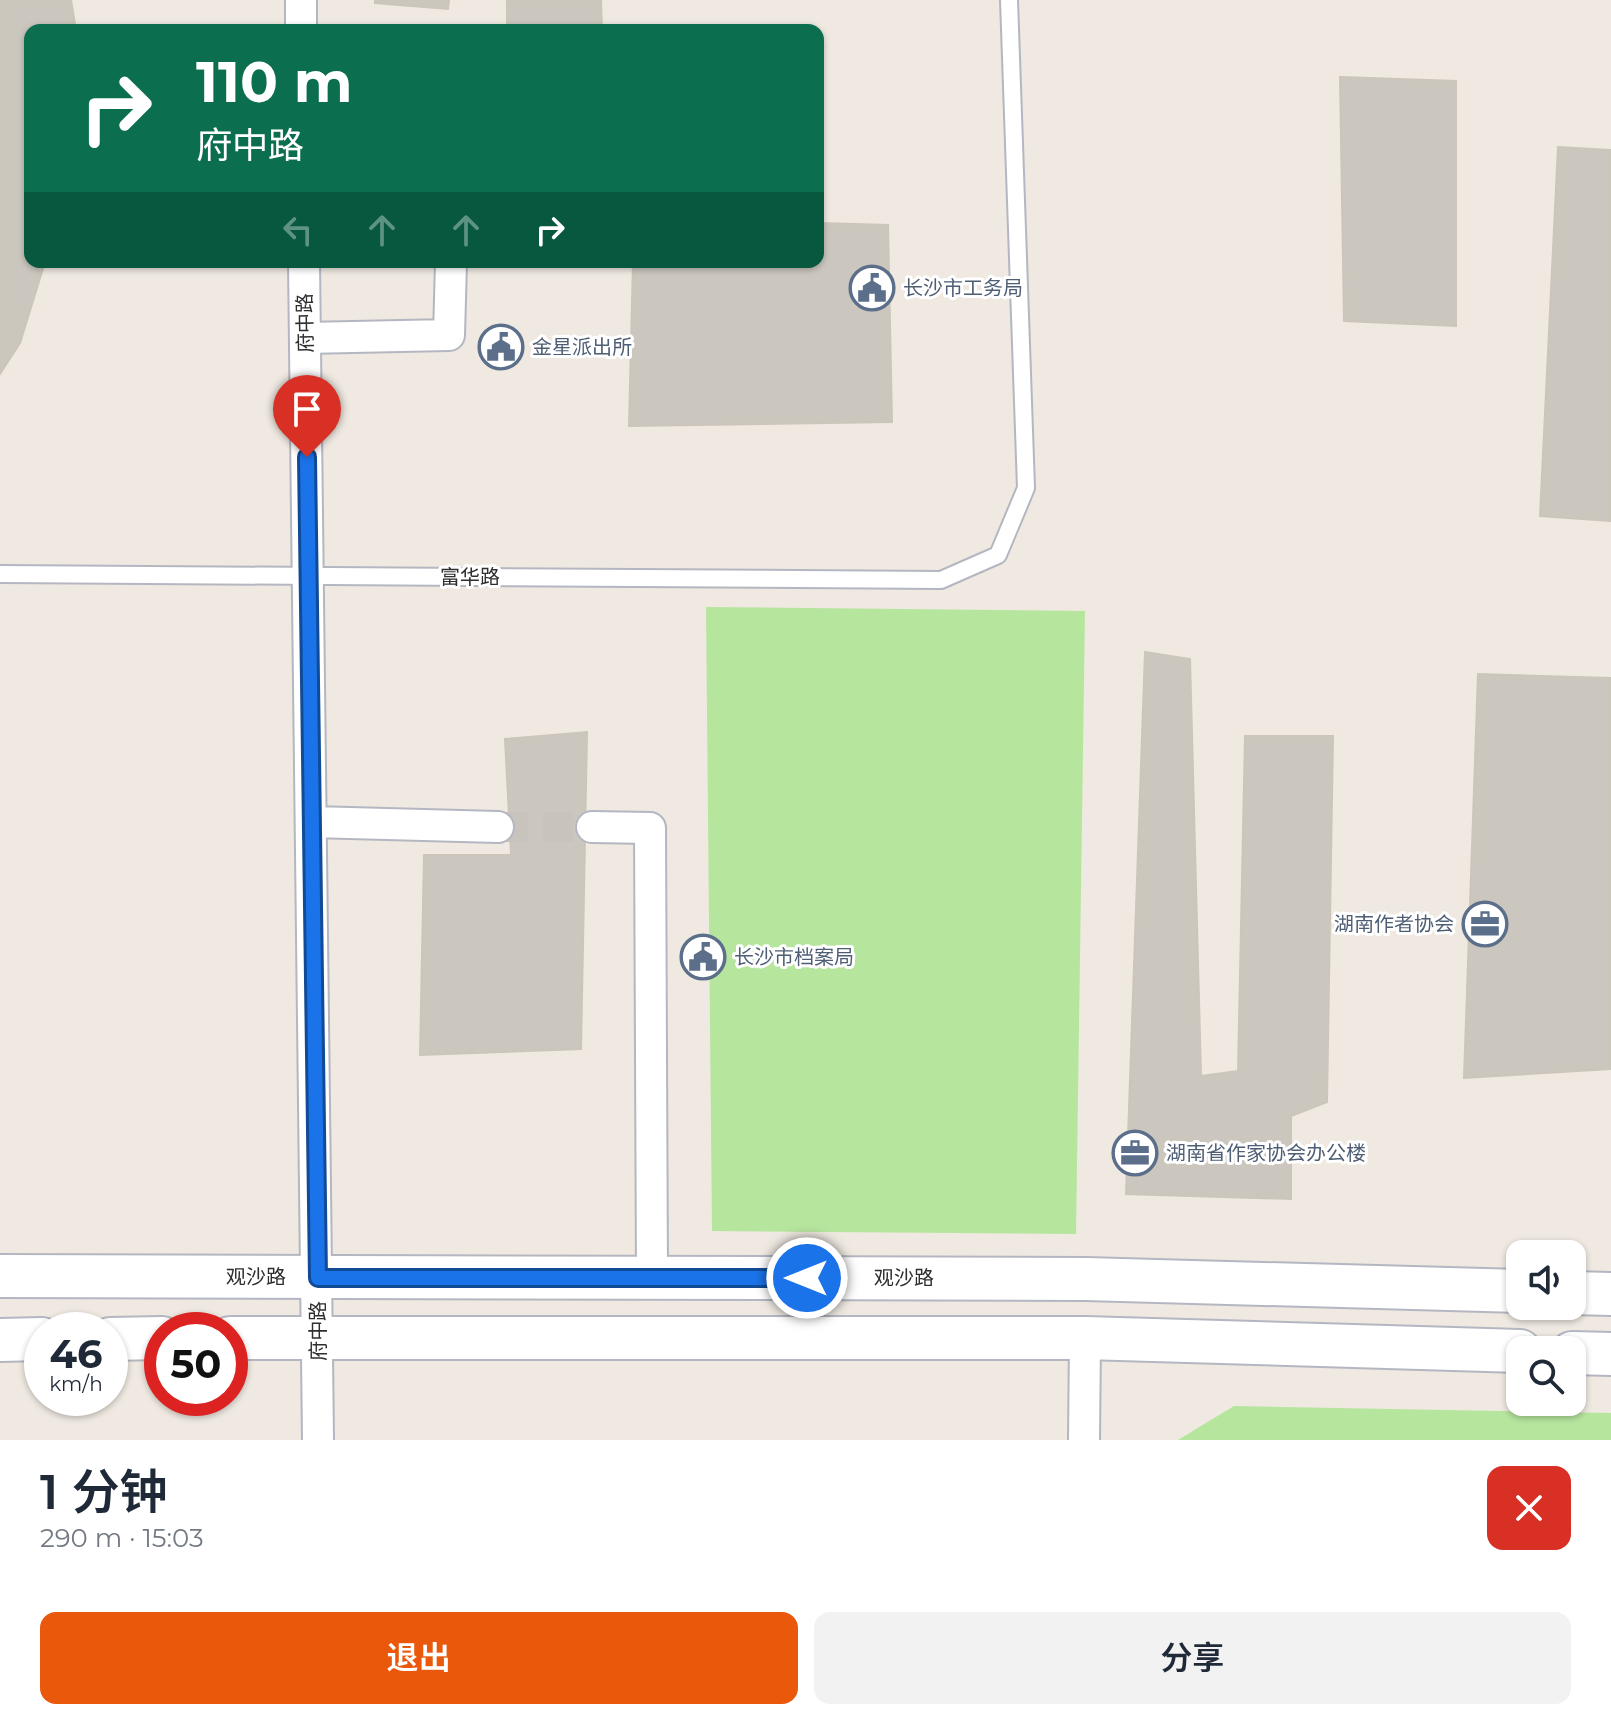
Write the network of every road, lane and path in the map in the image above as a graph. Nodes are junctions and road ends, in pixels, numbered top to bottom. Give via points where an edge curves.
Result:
1 (301, 0) edge
2 (1009, 0) edge
3 (301, 24) edge
4 (304, 268) edge
5 (451, 268) edge
6 (305, 338) junction
7 (0, 574) edge
8 (309, 576) junction
9 (312, 822) junction
10 (498, 827) tunnel mouth
11 (592, 827) tunnel mouth
12 (0, 1276) edge
13 (318, 1278) junction
14 (652, 1278) junction
15 (1506, 1291) edge
16 (1586, 1293) edge
17 (1611, 1294) edge
18 (317, 1337) junction
19 (248, 1338) edge
20 (1085, 1338) junction
21 (24, 1339) edge
22 (0, 1340) edge
23 (1506, 1351) edge
24 (1586, 1353) edge
25 (1611, 1354) edge
26 (318, 1440) edge
27 (1084, 1440) edge

1 - 3 street
2 - 8 lane, 富华路 via 1026,488 998,555 941,580
4 - 6 street, 府中路
5 - 6 street via 449,335
6 - 8 street, 府中路
7 - 8 lane, 富华路
8 - 9 street, 府中路
9 - 10 street
9 - 13 street, 府中路
11 - 14 street via 650,828
12 - 13 main road, 观沙路
13 - 14 main road, 观沙路
13 - 18 street, 府中路
14 - 15 main road, 观沙路 via 1086,1279
16 - 17 main road
18 - 19 main road
18 - 20 main road
18 - 26 street, 府中路
20 - 23 main road
20 - 27 street
21 - 22 main road
24 - 25 main road

